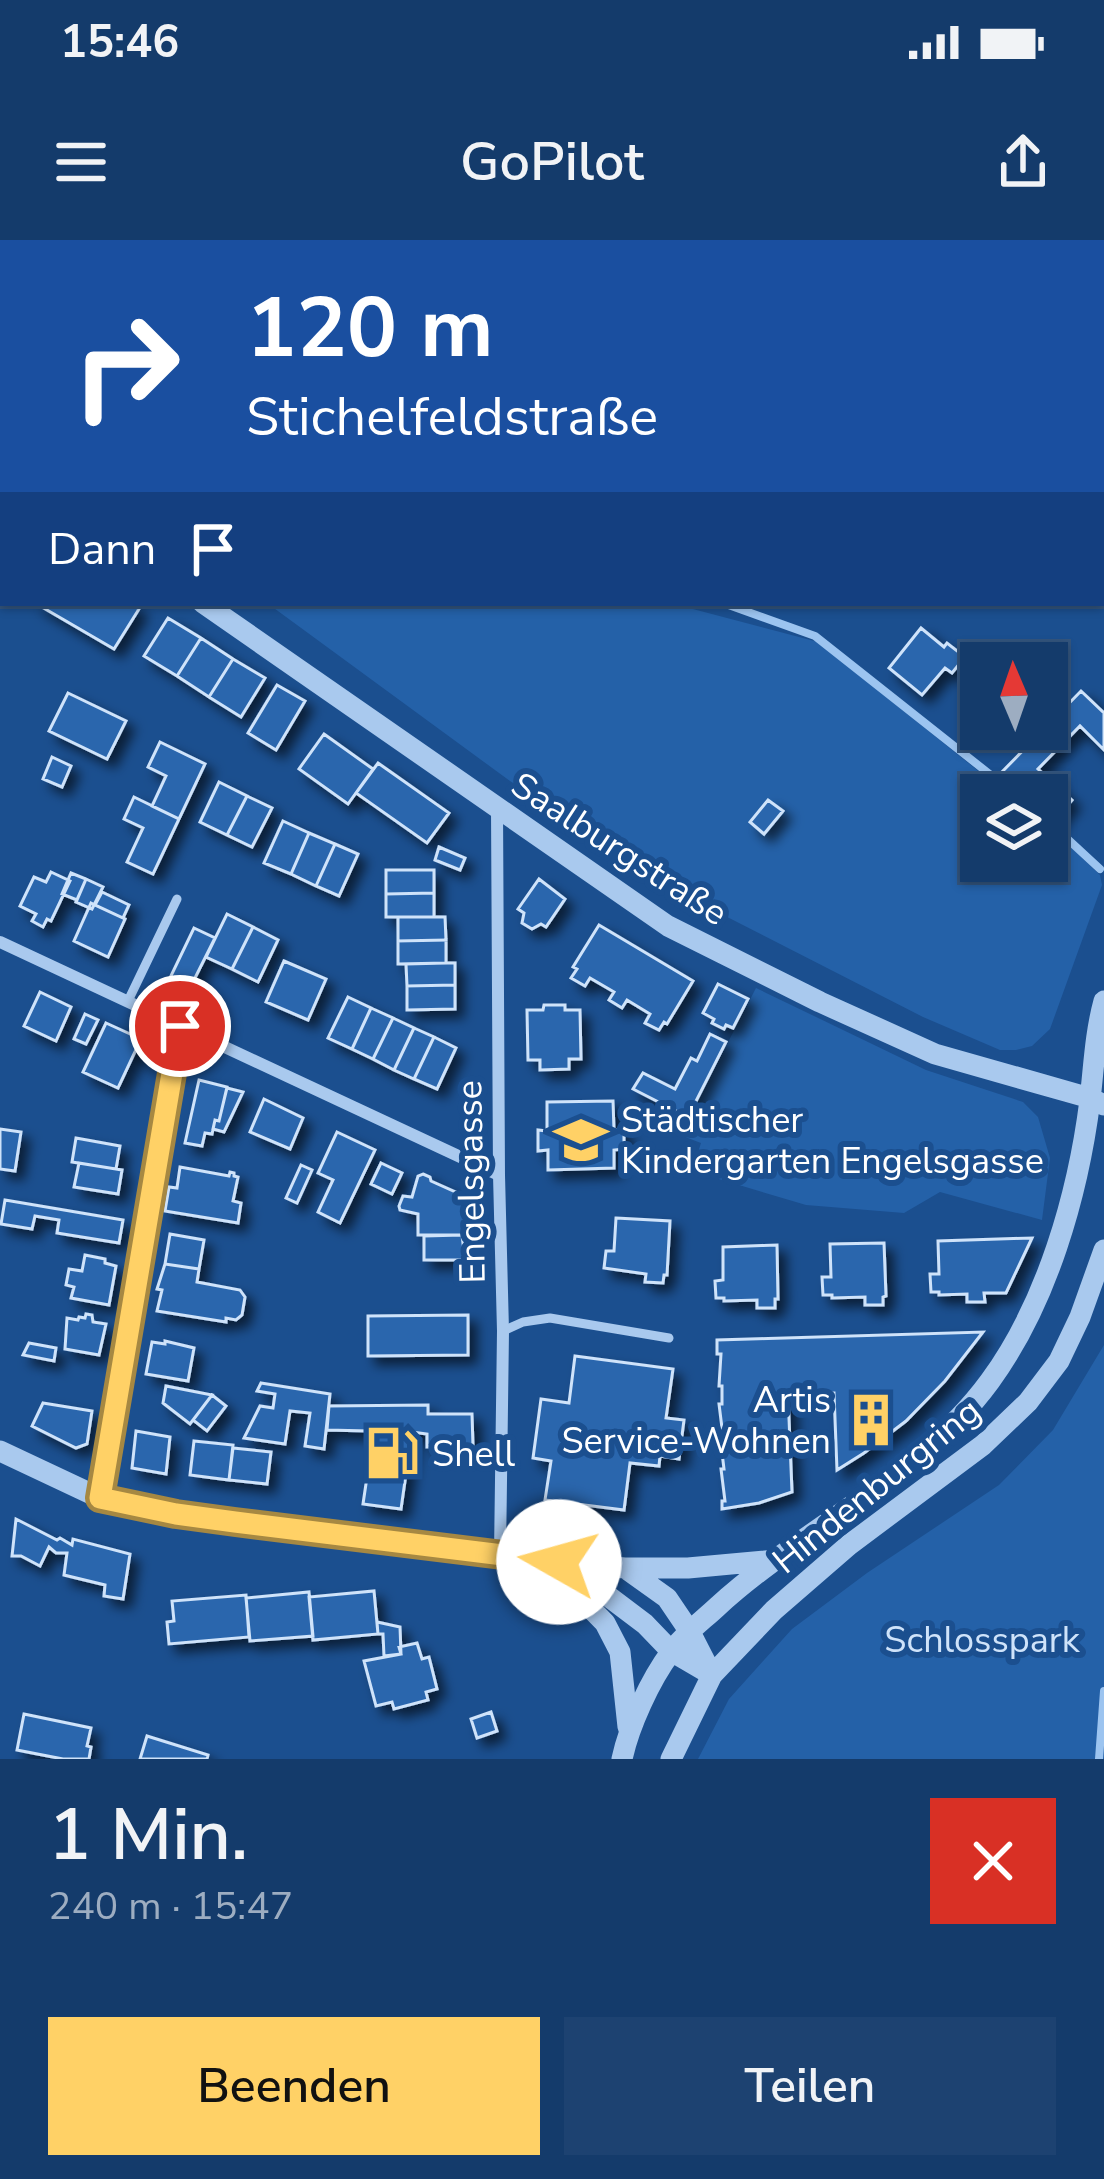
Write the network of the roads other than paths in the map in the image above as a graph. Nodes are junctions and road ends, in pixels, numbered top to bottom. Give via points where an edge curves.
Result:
1 (207, 606) edge
2 (496, 809) junction
3 (177, 898) dead end
4 (0, 942) edge
5 (1104, 1000) edge
6 (128, 1001) junction
7 (180, 1026) junction
8 (1097, 1101) edge
9 (499, 1175) junction
10 (1104, 1250) edge
11 (503, 1331) junction
12 (669, 1338) dead end
13 (0, 1451) edge
14 (100, 1498) junction
15 (500, 1555) junction
16 (526, 1559) junction
17 (775, 1560) junction
18 (625, 1568) junction
19 (559, 1577) junction
20 (690, 1632) junction
21 (671, 1651) junction
22 (712, 1676) junction
23 (628, 1731) junction
24 (622, 1759) edge
25 (670, 1759) edge

1 - 2 street, Saalburgstraße
2 - 8 street, Saalburgstraße via 668,926 820,1002 935,1054
2 - 9 street, Engelsgasse
3 - 6 lane
4 - 6 street
5 - 8 street, Hindenburgring via 1091,1068
6 - 7 street
7 - 9 street
7 - 14 street
8 - 17 street, Hindenburgring via 1039,1297 988,1384 948,1430
9 - 11 street, Engelsgasse
10 - 22 street, Hindenburgring via 1073,1332 1028,1402 811,1575
11 - 12 lane via 550,1318
11 - 15 street, Engelsgasse
13 - 14 street, Hindenburgring
14 - 15 street, Hindenburgring
15 - 16 street, Hindenburgring
16 - 18 street, Hindenburgring
16 - 19 street
17 - 18 street, Hindenburgring
17 - 20 street, Hindenburgring
18 - 20 street via 667,1598
19 - 21 street via 600,1590
19 - 23 street via 605,1623 620,1652
20 - 21 street, Hindenburgring
20 - 22 street
21 - 22 street
21 - 23 street, Hindenburgring
22 - 25 street, Hindenburgring
23 - 24 street, Hindenburgring

